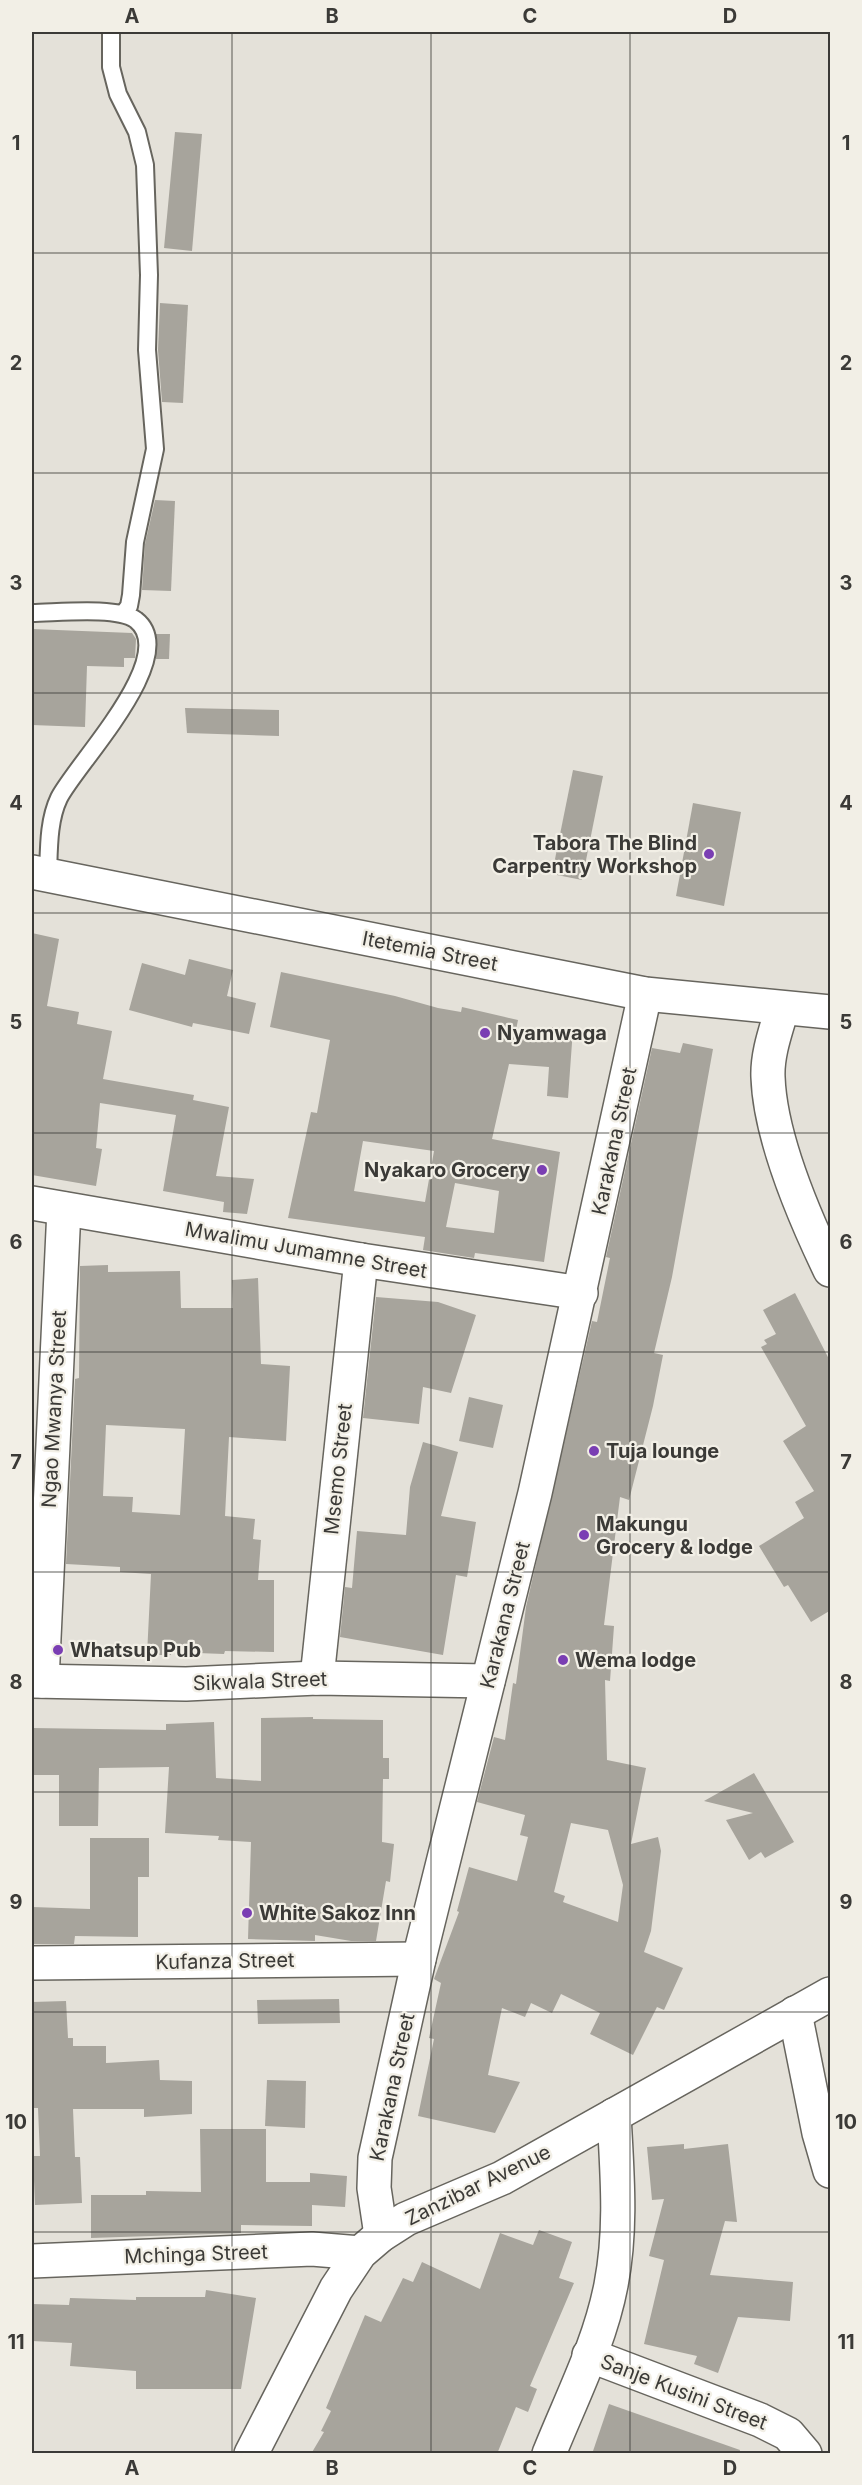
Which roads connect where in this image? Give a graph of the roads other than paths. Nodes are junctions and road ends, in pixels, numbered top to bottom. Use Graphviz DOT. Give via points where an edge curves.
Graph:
graph roads {
  1 [pos="111,32"];
  2 [pos="32,613"];
  3 [pos="123,614"];
  4 [pos="40,873"];
  5 [pos="645,994"];
  6 [pos="783,1009"];
  7 [pos="831,1012"];
  8 [pos="32,1203"];
  9 [pos="64,1209"];
  10 [pos="361,1260"];
  11 [pos="831,1270"];
  12 [pos="581,1293"];
  13 [pos="317,1678"];
  14 [pos="37,1681"];
  15 [pos="488,1681"];
  16 [pos="419,1959"];
  17 [pos="32,1963"];
  18 [pos="831,1994"];
  19 [pos="795,2013"];
  20 [pos="614,2115"];
  21 [pos="831,2171"];
  22 [pos="370,2244"];
  23 [pos="32,2261"];
  24 [pos="589,2355"];
  25 [pos="251,2454"];
  26 [pos="549,2454"];
  27 [pos="805,2454"];
  1 -- 3 [label="lane" via="111,67 118,94 137,132 146,165 147,350 155,449 135,542 129,606"];
  2 -- 3 [label="lane"];
  3 -- 4 [label="lane" via="144,630 148,653 129,697 58,801"];
  4 -- 5 [label="street, Itetemia Street"];
  5 -- 6 [label="street, Itetemia Street"];
  5 -- 12 [label="street, Karakana Street"];
  6 -- 7 [label="street, Itetemia Street"];
  6 -- 11 [label="street" via="767,1074 770,1101 793,1184"];
  8 -- 9 [label="street, Mwalimu Jumamne Street"];
  9 -- 10 [label="street, Mwalimu Jumamne Street"];
  9 -- 14 [label="street, Ngao Mwanya Street"];
  10 -- 12 [label="street, Mwalimu Jumamne Street"];
  10 -- 13 [label="street, Msemo Street"];
  12 -- 15 [label="street, Karakana Street"];
  13 -- 14 [label="street, Sikwala Street" via="186,1684"];
  13 -- 15 [label="street, Sikwala Street"];
  15 -- 16 [label="street, Karakana Street"];
  16 -- 17 [label="street, Kufanza Street"];
  16 -- 22 [label="street, Karakana Street" via="375,2158"];
  18 -- 19 [label="street, Zanzibar Avenue"];
  19 -- 20 [label="street, Zanzibar Avenue"];
  19 -- 21 [label="street" via="819,2133"];
  20 -- 22 [label="street, Zanzibar Avenue" via="502,2178 406,2219"];
  20 -- 24 [label="street" via="620,2202 617,2245 610,2287"];
  22 -- 23 [label="street, Mchinga Street"];
  22 -- 25 [label="street, Zanzibar Avenue" via="336,2289"];
  24 -- 26 [label="street"];
  24 -- 27 [label="street, Sanje Kusini Street" via="760,2420 788,2434"];
}
